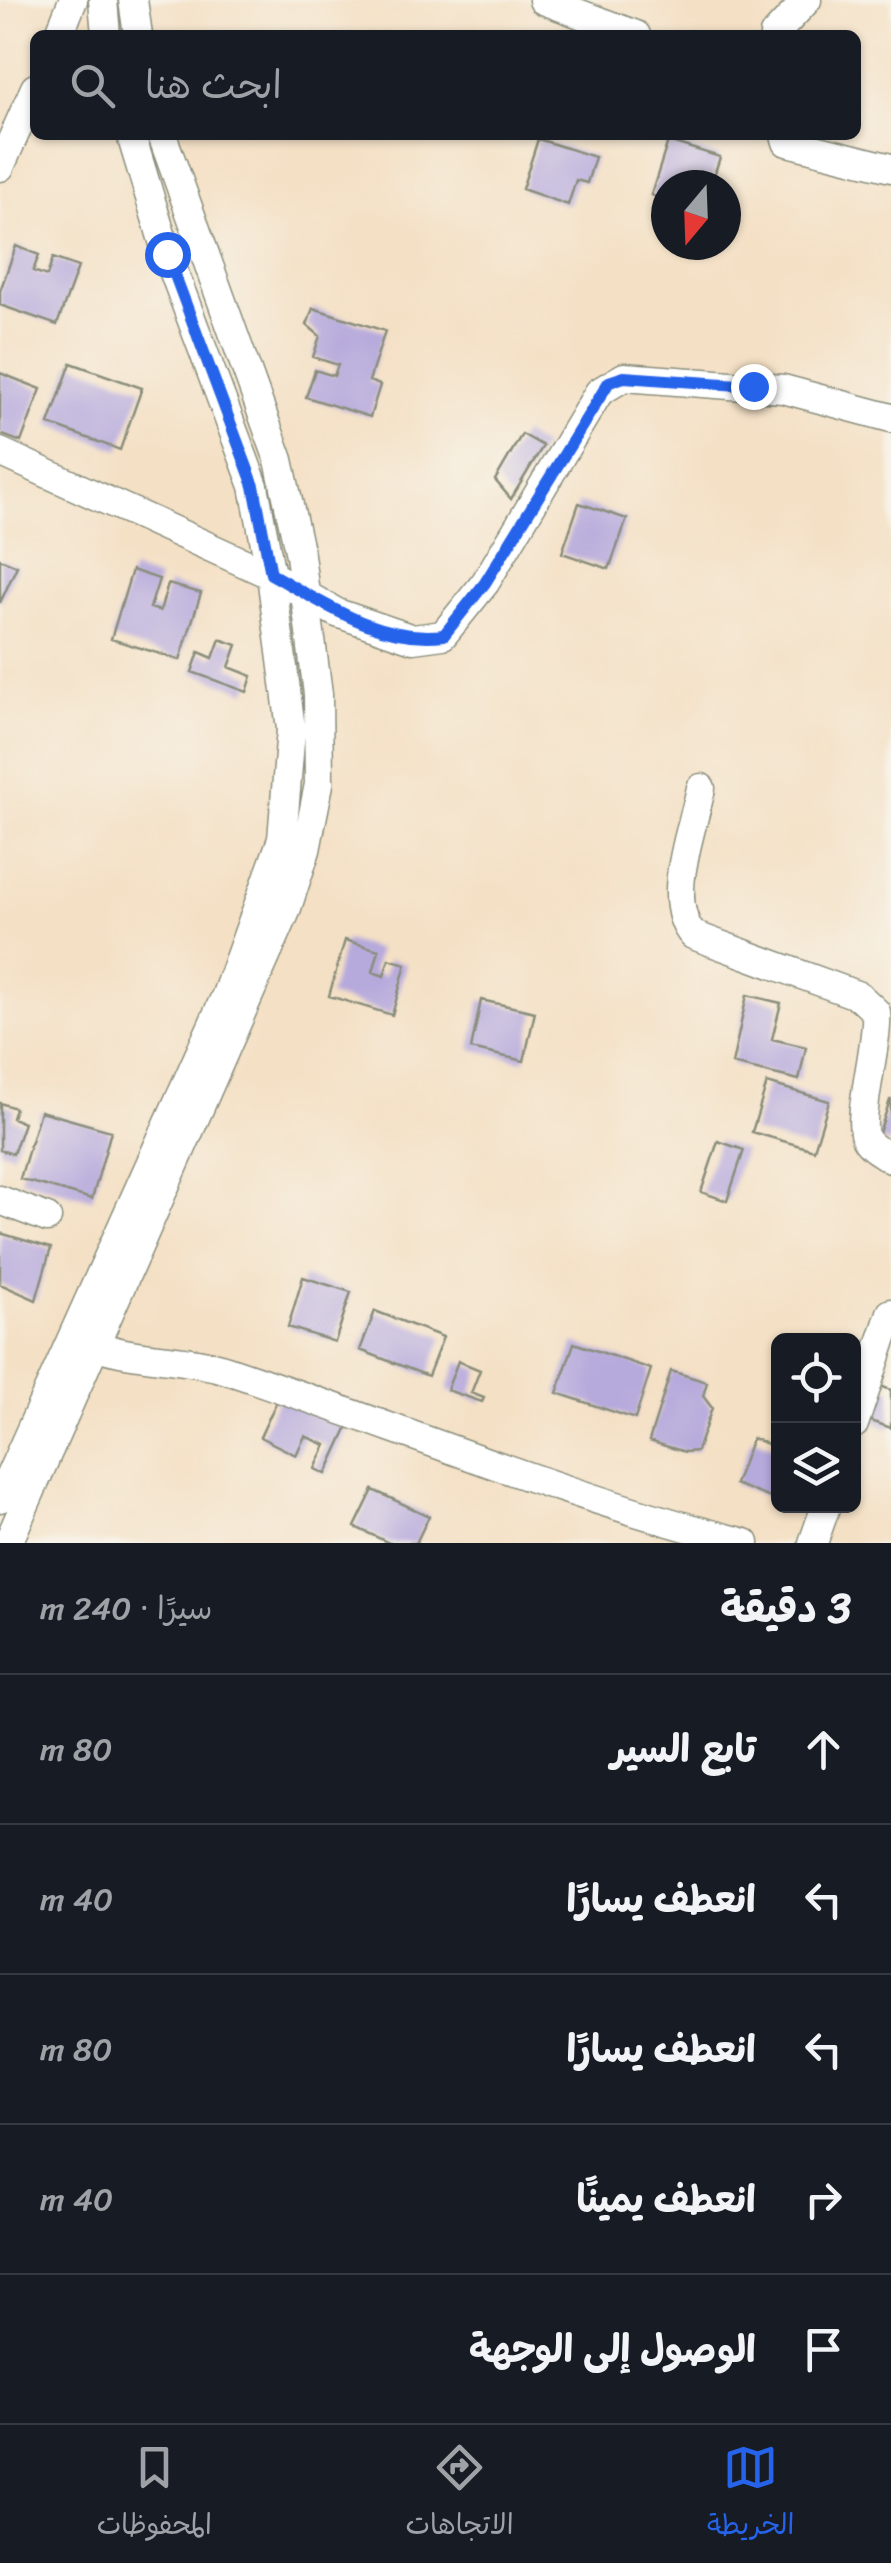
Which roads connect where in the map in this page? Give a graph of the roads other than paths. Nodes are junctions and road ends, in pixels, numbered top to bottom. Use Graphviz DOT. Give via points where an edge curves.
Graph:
graph roads {
  1 [pos="73,0"];
  2 [pos="103,0"];
  3 [pos="133,0"];
  4 [pos="542,0"];
  5 [pos="807,0"];
  6 [pos="61,30"];
  7 [pos="106,30"];
  8 [pos="137,30"];
  9 [pos="623,30"];
  10 [pos="779,30"];
  11 [pos="30,99"];
  12 [pos="133,140"];
  13 [pos="164,140"];
  14 [pos="786,140"];
  15 [pos="0,167"];
  16 [pos="891,168"];
  17 [pos="891,418"];
  18 [pos="0,452"];
  19 [pos="271,574"];
  20 [pos="306,594"];
  21 [pos="701,788"];
  22 [pos="891,1159"];
  23 [pos="0,1200"];
  24 [pos="47,1218"];
  25 [pos="891,1314"];
  26 [pos="84,1341"];
  27 [pos="854,1423"];
  28 [pos="0,1498"];
  29 [pos="824,1513"];
  30 [pos="8,1543"];
  31 [pos="746,1543"];
  32 [pos="814,1543"];
  1 -- 6 [label="street"];
  2 -- 7 [label="street"];
  3 -- 8 [label="street"];
  4 -- 9 [label="street"];
  5 -- 10 [label="street"];
  11 -- 15 [label="street"];
  12 -- 19 [label="street" via="167,254 254,486"];
  13 -- 20 [label="street" via="279,460"];
  14 -- 16 [label="street"];
  17 -- 20 [label="street" via="783,389 624,377 599,392 485,583 444,635 396,634"];
  18 -- 19 [label="street"];
  19 -- 20 [label="street"];
  19 -- 26 [label="street" via="291,729 282,839 226,995"];
  20 -- 26 [label="street" via="320,745 306,850 230,1043"];
  21 -- 22 [label="street" via="681,921 693,935 859,996 876,1012 863,1132"];
  23 -- 24 [label="street"];
  25 -- 27 [label="street"];
  26 -- 28 [label="street"];
  26 -- 30 [label="street"];
  26 -- 31 [label="street" via="205,1363 590,1498"];
  29 -- 32 [label="street"];
}
